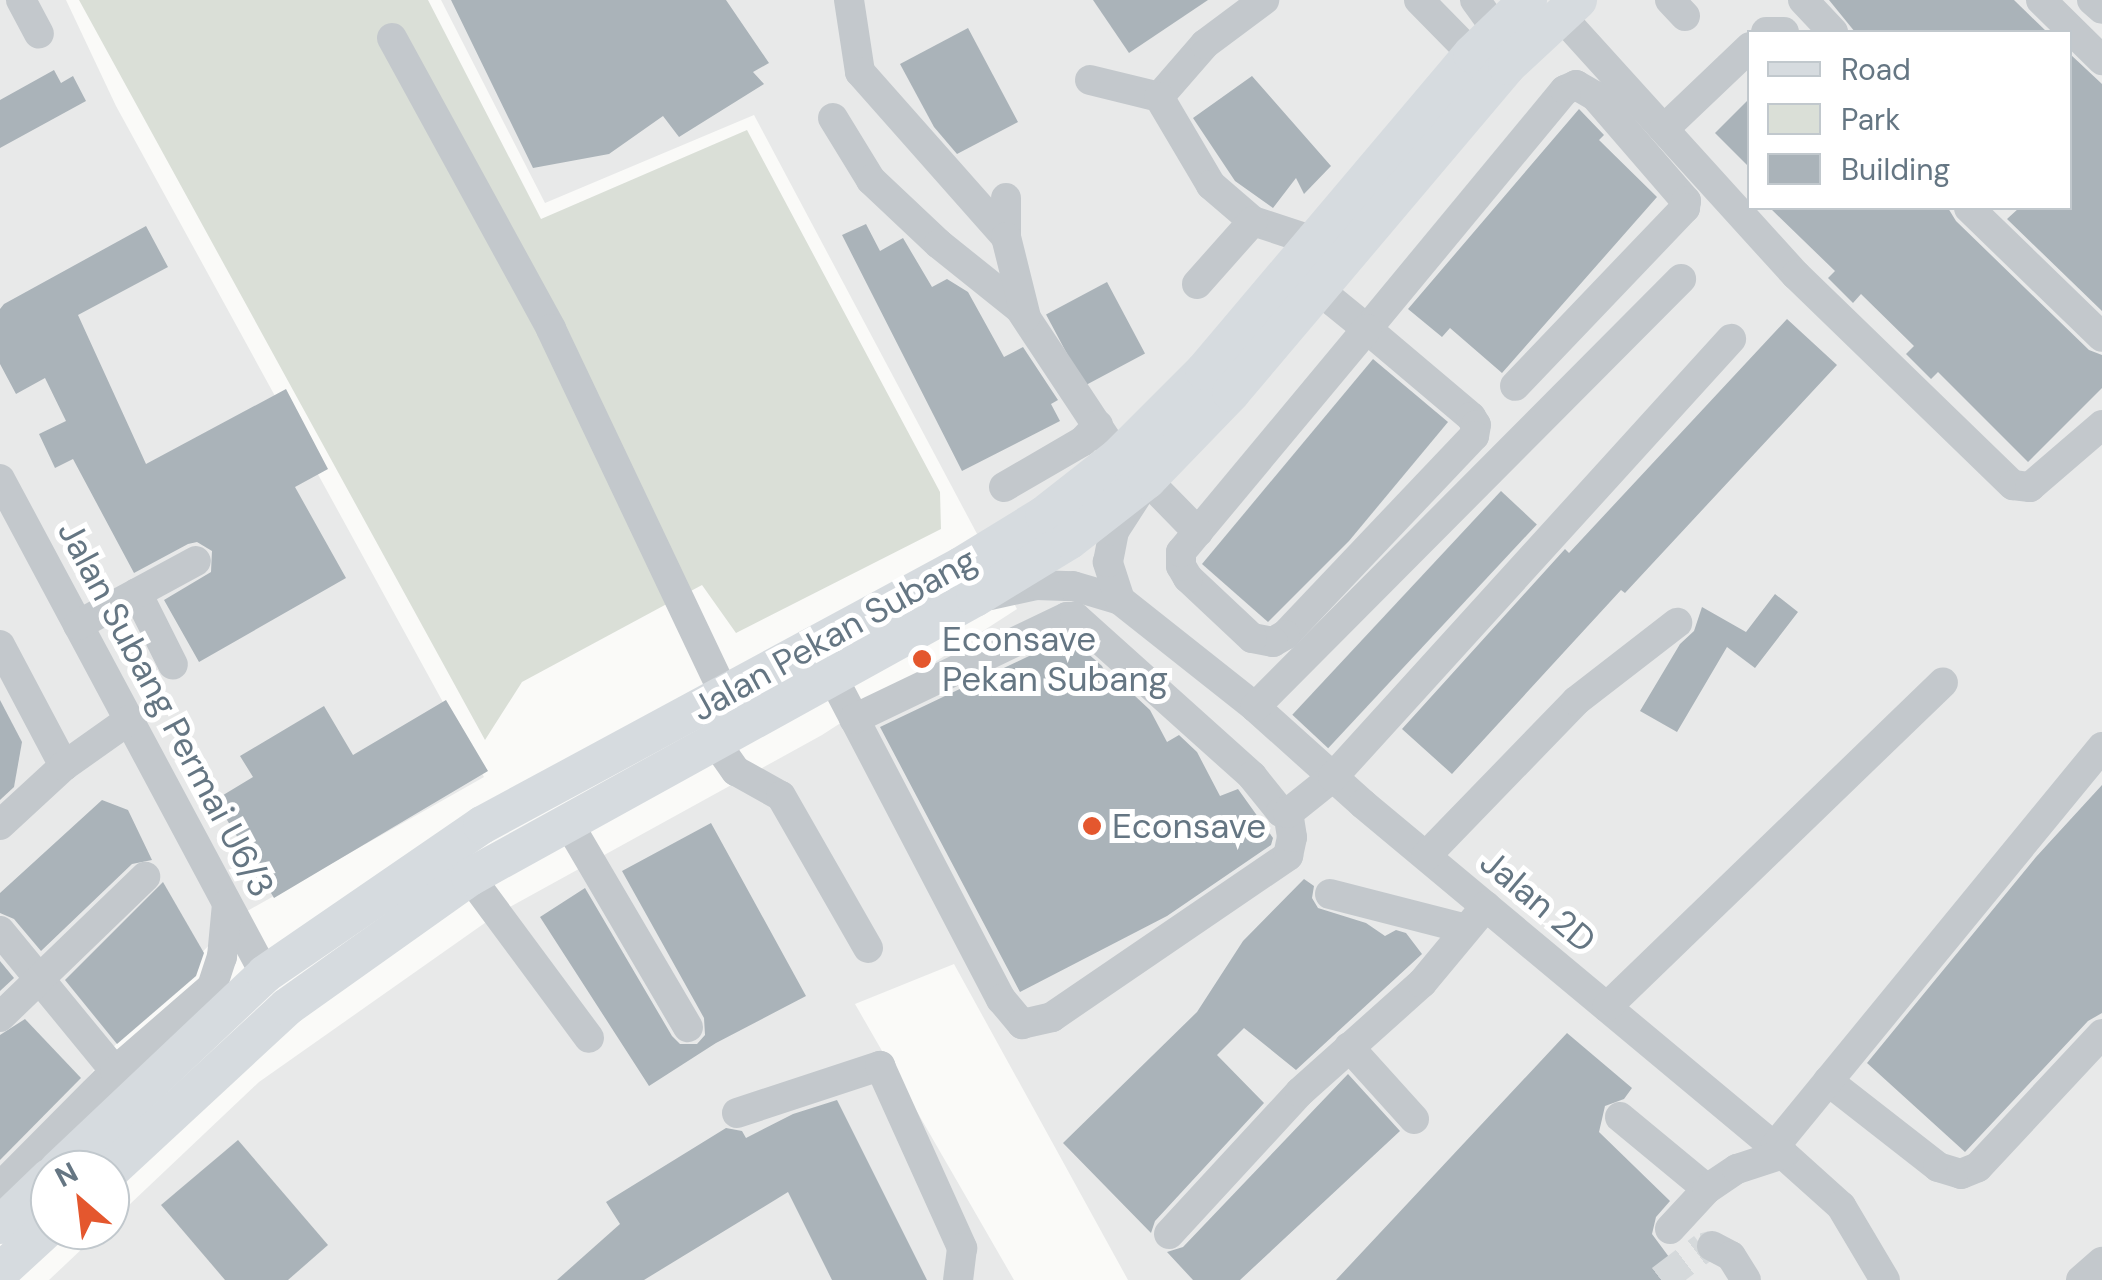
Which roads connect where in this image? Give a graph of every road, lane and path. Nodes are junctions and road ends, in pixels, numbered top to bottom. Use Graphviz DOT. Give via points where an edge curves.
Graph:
graph roads {
  1 [pos="22,0"];
  2 [pos="849,0"];
  3 [pos="1264,0"];
  4 [pos="1419,0"];
  5 [pos="1803,0"];
  6 [pos="2041,0"];
  7 [pos="2092,0"];
  8 [pos="1556,5"];
  9 [pos="2102,9"];
  10 [pos="1481,28"];
  11 [pos="1831,30"];
  12 [pos="2072,30"];
  13 [pos="2072,30"];
  14 [pos="39,34"];
  15 [pos="392,38"];
  16 [pos="1747,50"];
  17 [pos="2102,60"];
  18 [pos="1090,80"];
  19 [pos="1158,96"];
  20 [pos="833,118"];
  21 [pos="1664,129"];
  22 [pos="1006,198"];
  23 [pos="1971,210"];
  24 [pos="1252,221"];
  25 [pos="1006,238"];
  26 [pos="1314,241"];
  27 [pos="1681,280"];
  28 [pos="1197,284"];
  29 [pos="1319,290"];
  30 [pos="1027,320"];
  31 [pos="1367,329"];
  32 [pos="2102,337"];
  33 [pos="1731,339"];
  34 [pos="1514,386"];
  35 [pos="1098,425"];
  36 [pos="2102,425"];
  37 [pos="1133,468"];
  38 [pos="0,480"];
  39 [pos="1004,486"];
  40 [pos="1198,532"];
  41 [pos="196,561"];
  42 [pos="137,593"];
  43 [pos="975,598"];
  44 [pos="1120,600"];
  45 [pos="1677,622"];
  46 [pos="78,625"];
  47 [pos="0,645"];
  48 [pos="173,665"];
  49 [pos="832,676"];
  50 [pos="1943,682"];
  51 [pos="725,695"];
  52 [pos="1255,707"];
  53 [pos="854,719"];
  54 [pos="128,720"];
  55 [pos="714,740"];
  56 [pos="2102,747"];
  57 [pos="64,766"];
  58 [pos="1333,777"];
  59 [pos="1288,813"];
  60 [pos="567,821"];
  61 [pos="0,824"];
  62 [pos="1426,856"];
  63 [pos="145,877"];
  64 [pos="470,878"];
  65 [pos="1330,894"];
  66 [pos="227,902"];
  67 [pos="1476,918"];
  68 [pos="0,931"];
  69 [pos="868,948"];
  70 [pos="265,974"];
  71 [pos="42,980"];
  72 [pos="1608,1007"];
  73 [pos="0,1017"];
  74 [pos="688,1027"];
  75 [pos="2102,1034"];
  76 [pos="589,1038"];
  77 [pos="1349,1048"];
  78 [pos="115,1071"];
  79 [pos="1828,1081"];
  80 [pos="737,1114"];
  81 [pos="1620,1117"];
  82 [pos="1414,1119"];
  83 [pos="79,1150"];
  84 [pos="1779,1150"];
  85 [pos="130,1153"];
  86 [pos="0,1187"];
  87 [pos="1707,1189"];
  88 [pos="30,1196"];
  89 [pos="0,1224"];
  90 [pos="1670,1229"];
  91 [pos="1168,1234"];
  92 [pos="30,1244"];
  93 [pos="1712,1246"];
  94 [pos="2102,1262"];
  95 [pos="0,1272"];
  96 [pos="958,1280"];
  97 [pos="1746,1280"];
  98 [pos="1886,1280"];
  99 [pos="2081,1280"];
  1 -- 14 [label="street"];
  2 -- 25 [label="street" via="860,72"];
  3 -- 19 [label="street" via="1205,44"];
  4 -- 10 [label="street"];
  5 -- 11 [label="street"];
  6 -- 12 [label="street"];
  7 -- 9 [label="street"];
  8 -- 10 [label="main road, Jalan Pekan Subang"];
  8 -- 21 [label="street"];
  8 -- 29 [label="main road, Jalan Pekan Subang"];
  10 -- 26 [label="main road, Jalan Pekan Subang"];
  13 -- 17 [label="street"];
  15 -- 51 [label="street" via="551,329"];
  16 -- 21 [label="street"];
  18 -- 19 [label="street"];
  19 -- 24 [label="street" via="1210,185"];
  20 -- 30 [label="street" via="872,180"];
  21 -- 36 [label="street" via="1796,275 2013,485 2030,488"];
  22 -- 25 [label="street"];
  23 -- 32 [label="street"];
  24 -- 26 [label="street"];
  24 -- 28 [label="street"];
  25 -- 30 [label="street"];
  26 -- 37 [label="main road, Jalan Pekan Subang"];
  27 -- 52 [label="street"];
  29 -- 31 [label="street"];
  29 -- 37 [label="main road, Jalan Pekan Subang" via="1231,393"];
  30 -- 35 [label="street"];
  31 -- 34 [label="street" via="1565,90 1576,86 1594,96 1686,201 1685,208"];
  31 -- 40 [label="street"];
  31 -- 40 [label="street" via="1471,417 1474,436 1273,642 1252,638 1188,578 1181,552"];
  33 -- 58 [label="street"];
  35 -- 37 [label="street"];
  35 -- 39 [label="street"];
  37 -- 40 [label="street"];
  37 -- 43 [label="main road, Jalan Pekan Subang" via="1070,540"];
  37 -- 44 [label="street" via="1108,562"];
  37 -- 51 [label="main road, Jalan Pekan Subang"];
  38 -- 46 [label="street, Jalan Subang Permai U6/3"];
  41 -- 42 [label="street"];
  42 -- 46 [label="street"];
  42 -- 48 [label="street"];
  43 -- 44 [label="street, Jalan 2D" via="1073,586"];
  43 -- 49 [label="main road, Jalan Pekan Subang"];
  44 -- 52 [label="street, Jalan 2D"];
  45 -- 62 [label="street" via="1576,701"];
  46 -- 54 [label="street, Jalan Subang Permai U6/3"];
  47 -- 57 [label="street"];
  49 -- 53 [label="street"];
  49 -- 55 [label="main road, Jalan Pekan Subang"];
  50 -- 72 [label="street"];
  51 -- 70 [label="main road, Jalan Pekan Subang" via="482,826"];
  52 -- 58 [label="street, Jalan 2D"];
  53 -- 59 [label="street" via="1076,617"];
  53 -- 59 [label="street" via="1002,1000 1022,1024 1052,1017 1288,856"];
  54 -- 57 [label="street"];
  54 -- 66 [label="street, Jalan Subang Permai U6/3"];
  55 -- 60 [label="main road, Jalan Pekan Subang"];
  55 -- 69 [label="street" via="736,771 780,796"];
  56 -- 79 [label="street"];
  57 -- 61 [label="street"];
  58 -- 59 [label="street"];
  58 -- 62 [label="street, Jalan 2D"];
  60 -- 64 [label="main road, Jalan Pekan Subang"];
  60 -- 74 [label="street"];
  62 -- 67 [label="street, Jalan 2D"];
  63 -- 71 [label="street"];
  64 -- 76 [label="street"];
  64 -- 85 [label="main road, Jalan Pekan Subang" via="287,1008"];
  65 -- 67 [label="street"];
  66 -- 70 [label="street, Jalan Subang Permai U6/3"];
  66 -- 78 [label="street" via="212,988"];
  67 -- 72 [label="street, Jalan 2D"];
  67 -- 77 [label="street" via="1422,982"];
  68 -- 71 [label="street"];
  70 -- 83 [label="main road, Jalan Pekan Subang"];
  71 -- 73 [label="street"];
  71 -- 78 [label="street"];
  72 -- 84 [label="street, Jalan 2D"];
  75 -- 79 [label="street" via="1978,1167 1961,1174 1938,1167"];
  77 -- 82 [label="street"];
  77 -- 91 [label="street"];
  78 -- 86 [label="street"];
  79 -- 84 [label="street"];
  80 -- 96 [label="street" via="880,1066 962,1248"];
  81 -- 87 [label="street"];
  84 -- 87 [label="street"];
  84 -- 98 [label="street, Jalan 2D" via="1841,1206"];
  87 -- 90 [label="street"];
  88 -- 89 [label="main road"];
  92 -- 95 [label="main road"];
  93 -- 97 [label="street" via="1731,1256"];
  94 -- 99 [label="street"];
}
